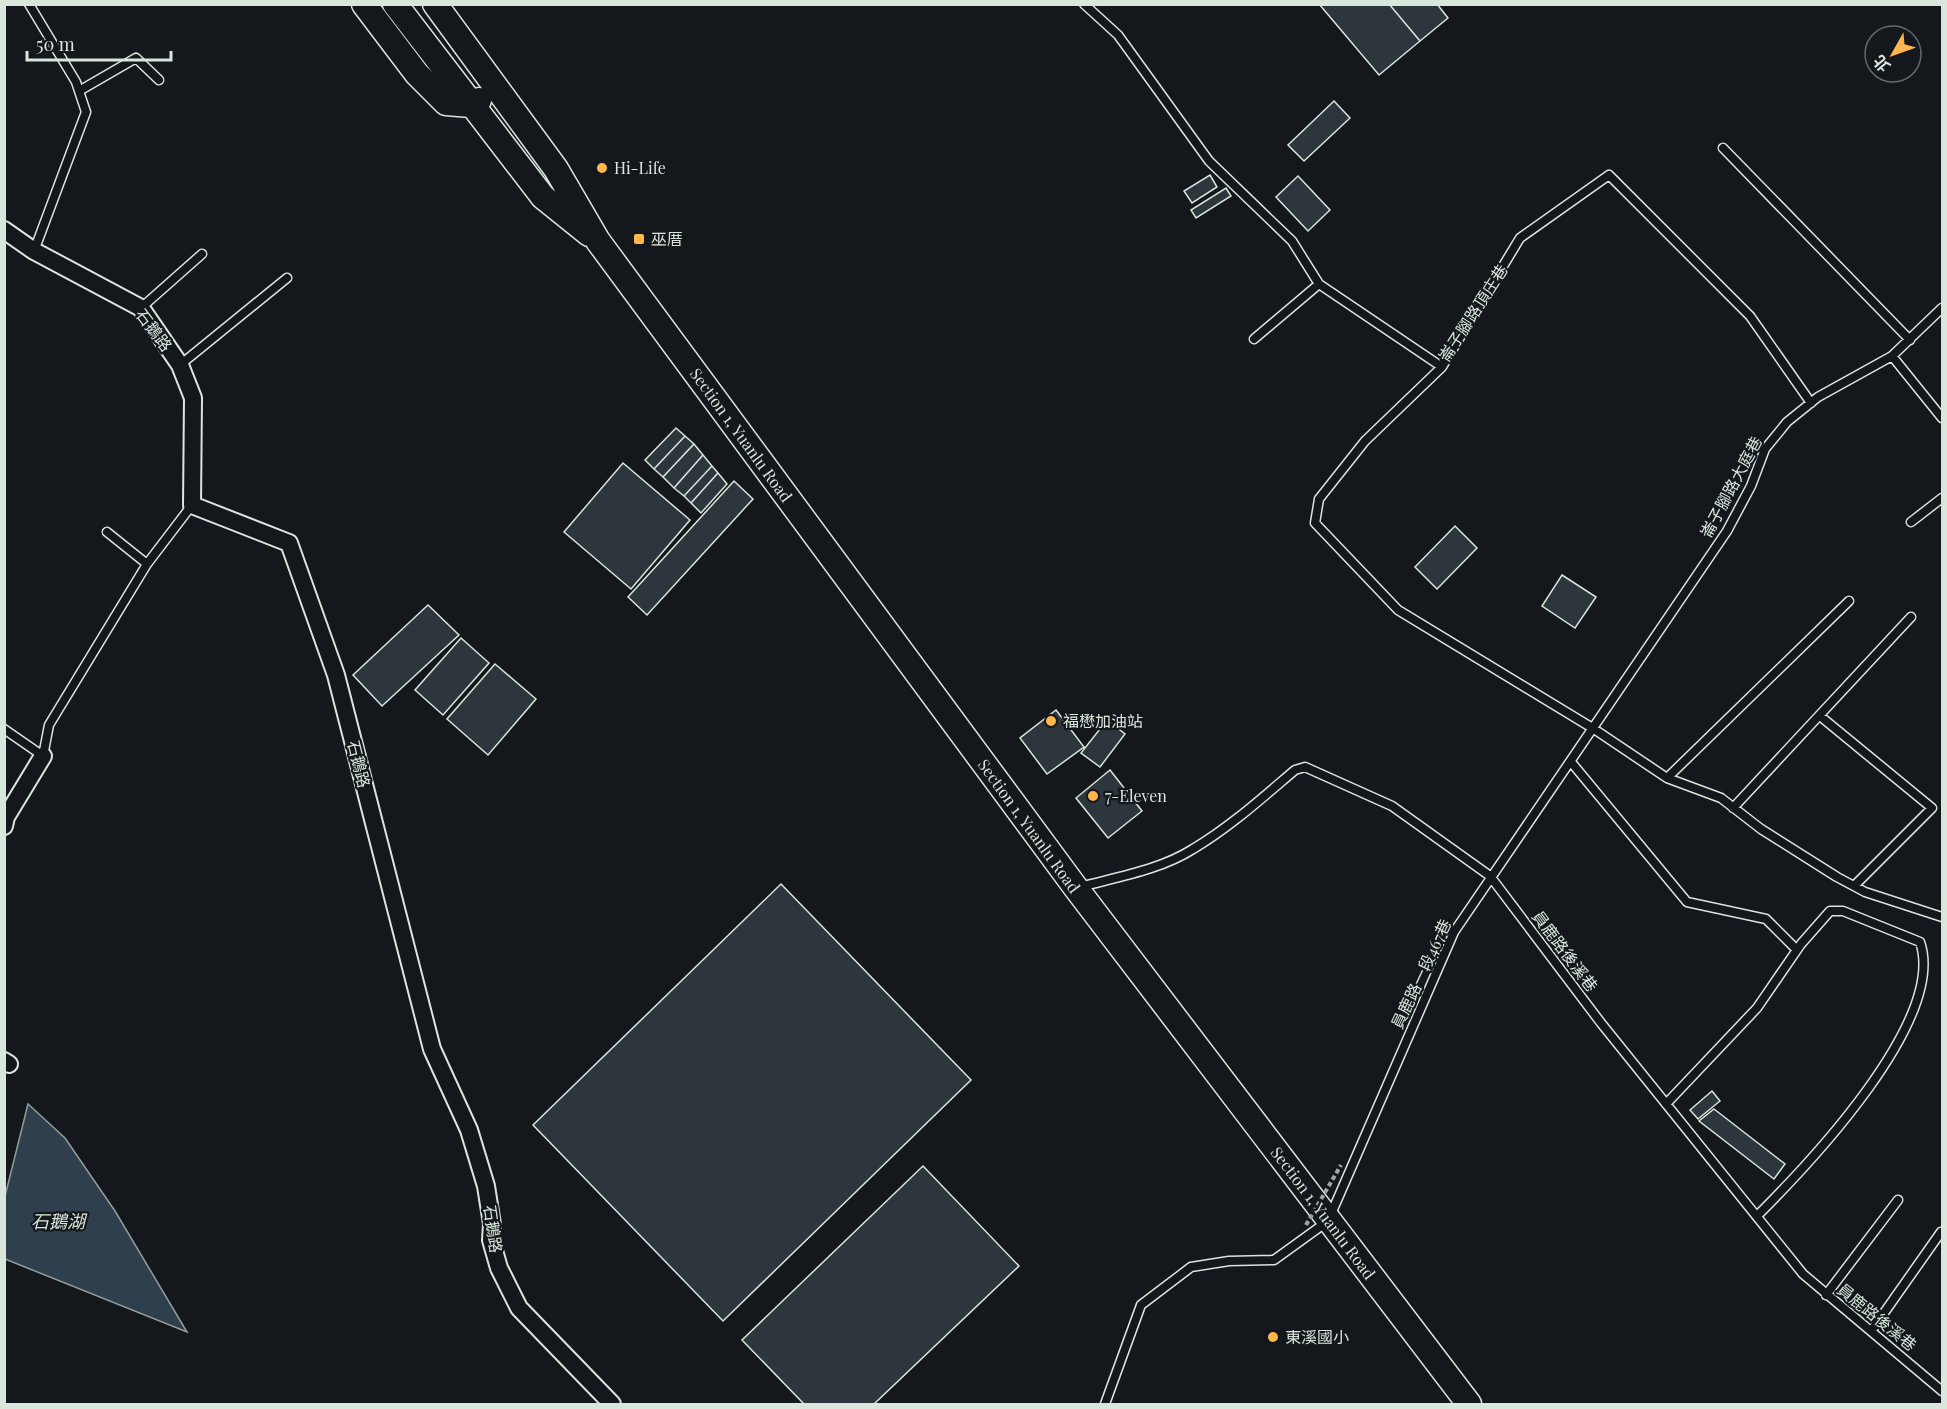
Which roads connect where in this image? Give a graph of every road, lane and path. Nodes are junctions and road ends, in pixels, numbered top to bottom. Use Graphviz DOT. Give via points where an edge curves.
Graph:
graph roads {
  1 [pos="29,4"];
  2 [pos="364,4"];
  3 [pos="395,4"];
  4 [pos="435,4"];
  5 [pos="455,4"];
  6 [pos="1084,4"];
  7 [pos="159,80"];
  8 [pos="498,89"];
  9 [pos="80,91"];
  10 [pos="471,105"];
  11 [pos="1723,148"];
  12 [pos="4,230"];
  13 [pos="598,241"];
  14 [pos="34,251"];
  15 [pos="202,254"];
  16 [pos="287,278"];
  17 [pos="1318,284"];
  18 [pos="141,308"];
  19 [pos="1942,308"];
  20 [pos="1254,339"];
  21 [pos="1910,340"];
  22 [pos="1892,356"];
  23 [pos="180,365"];
  24 [pos="1442,367"];
  25 [pos="1811,402"];
  26 [pos="1942,418"];
  27 [pos="1942,498"];
  28 [pos="192,505"];
  29 [pos="1911,522"];
  30 [pos="107,532"];
  31 [pos="147,564"];
  32 [pos="1849,601"];
  33 [pos="1911,617"];
  34 [pos="1820,716"];
  35 [pos="4,729"];
  36 [pos="1594,729"];
  37 [pos="43,756"];
  38 [pos="1571,762"];
  39 [pos="1668,778"];
  40 [pos="1733,808"];
  41 [pos="4,826"];
  42 [pos="1490,876"];
  43 [pos="1854,886"];
  44 [pos="1076,888"];
  45 [pos="1942,917"];
  46 [pos="1797,950"];
  47 [pos="1666,1104"];
  48 [pos="1341,1165"];
  49 [pos="1898,1200"];
  50 [pos="1757,1216"];
  51 [pos="1317,1223"];
  52 [pos="1941,1232"];
  53 [pos="1826,1295"];
  54 [pos="1872,1330"];
  55 [pos="1942,1391"];
  56 [pos="612,1404"];
  57 [pos="1105,1404"];
  58 [pos="1469,1404"];
  1 -- 9 [label="lane"];
  2 -- 10 [label="main road" via="417,74 446,103"];
  3 -- 10 [label="main road, Section 1, Yuanlu Road"];
  4 -- 8 [label="main road, Section 1, Yuanlu Road"];
  5 -- 8 [label="main road" via="478,39"];
  6 -- 17 [label="lane, 崙子腳路頂庄巷" via="1118,35 1209,161 1292,241"];
  7 -- 9 [label="lane" via="136,58"];
  8 -- 10 [label="main road"];
  8 -- 13 [label="main road, Section 1, Yuanlu Road" via="556,170"];
  9 -- 14 [label="lane" via="86,112"];
  10 -- 13 [label="main road, Section 1, Yuanlu Road" via="543,197"];
  11 -- 21 [label="lane"];
  12 -- 14 [label="street, 石鵝路"];
  13 -- 44 [label="main road, Section 1, Yuanlu Road"];
  14 -- 18 [label="street, 石鵝路"];
  15 -- 18 [label="lane"];
  16 -- 23 [label="lane"];
  17 -- 20 [label="lane"];
  17 -- 24 [label="lane, 崙子腳路頂庄巷"];
  18 -- 23 [label="street, 石鵝路"];
  19 -- 21 [label="lane, 崙子腳路大庭巷"];
  21 -- 22 [label="lane, 崙子腳路大庭巷"];
  22 -- 25 [label="lane, 崙子腳路大庭巷"];
  22 -- 26 [label="lane"];
  23 -- 28 [label="street, 石鵝路" via="193,398"];
  24 -- 25 [label="lane, 崙子腳路頂庄巷" via="1520,238 1609,174 1750,316"];
  24 -- 36 [label="lane" via="1365,441 1319,499 1316,523 1398,610"];
  25 -- 36 [label="lane, 崙子腳路大庭巷" via="1787,422 1765,449 1727,531"];
  27 -- 29 [label="lane"];
  28 -- 31 [label="lane"];
  28 -- 56 [label="street, 石鵝路" via="289,543 336,675 432,1049 469,1130 486,1186 491,1240 500,1268 519,1308"];
  30 -- 31 [label="lane"];
  31 -- 37 [label="lane" via="49,725"];
  32 -- 39 [label="lane"];
  33 -- 34 [label="lane"];
  34 -- 40 [label="lane"];
  34 -- 43 [label="lane" via="1932,808"];
  35 -- 37 [label="lane"];
  36 -- 38 [label="lane, 員鹿路一段467巷"];
  36 -- 39 [label="lane"];
  37 -- 41 [label="street"];
  38 -- 42 [label="lane, 員鹿路一段467巷"];
  38 -- 46 [label="lane" via="1687,903 1766,919"];
  39 -- 40 [label="lane" via="1721,798"];
  40 -- 43 [label="lane"];
  42 -- 44 [label="lane, 員鹿路後溪巷" via="1392,806 1305,767 1295,770 1192,850 1149,868"];
  42 -- 47 [label="lane, 員鹿路後溪巷"];
  42 -- 51 [label="lane, 員鹿路一段467巷" via="1454,932"];
  43 -- 45 [label="lane"];
  44 -- 51 [label="main road, Section 1, Yuanlu Road"];
  46 -- 47 [label="lane" via="1757,1008"];
  46 -- 50 [label="lane" via="1830,911 1843,911 1920,942 1928,956 1928,981 1908,1037 1876,1087"];
  47 -- 50 [label="lane, 員鹿路後溪巷"];
  48 -- 51 [label="path, bridge"];
  49 -- 53 [label="lane"];
  50 -- 53 [label="lane, 員鹿路後溪巷" via="1803,1274"];
  51 -- 57 [label="lane" via="1274,1260 1229,1261 1191,1268 1141,1305"];
  51 -- 58 [label="main road, Section 1, Yuanlu Road"];
  52 -- 54 [label="lane"];
  53 -- 54 [label="lane, 員鹿路後溪巷"];
  54 -- 55 [label="lane, 員鹿路後溪巷"];
}
